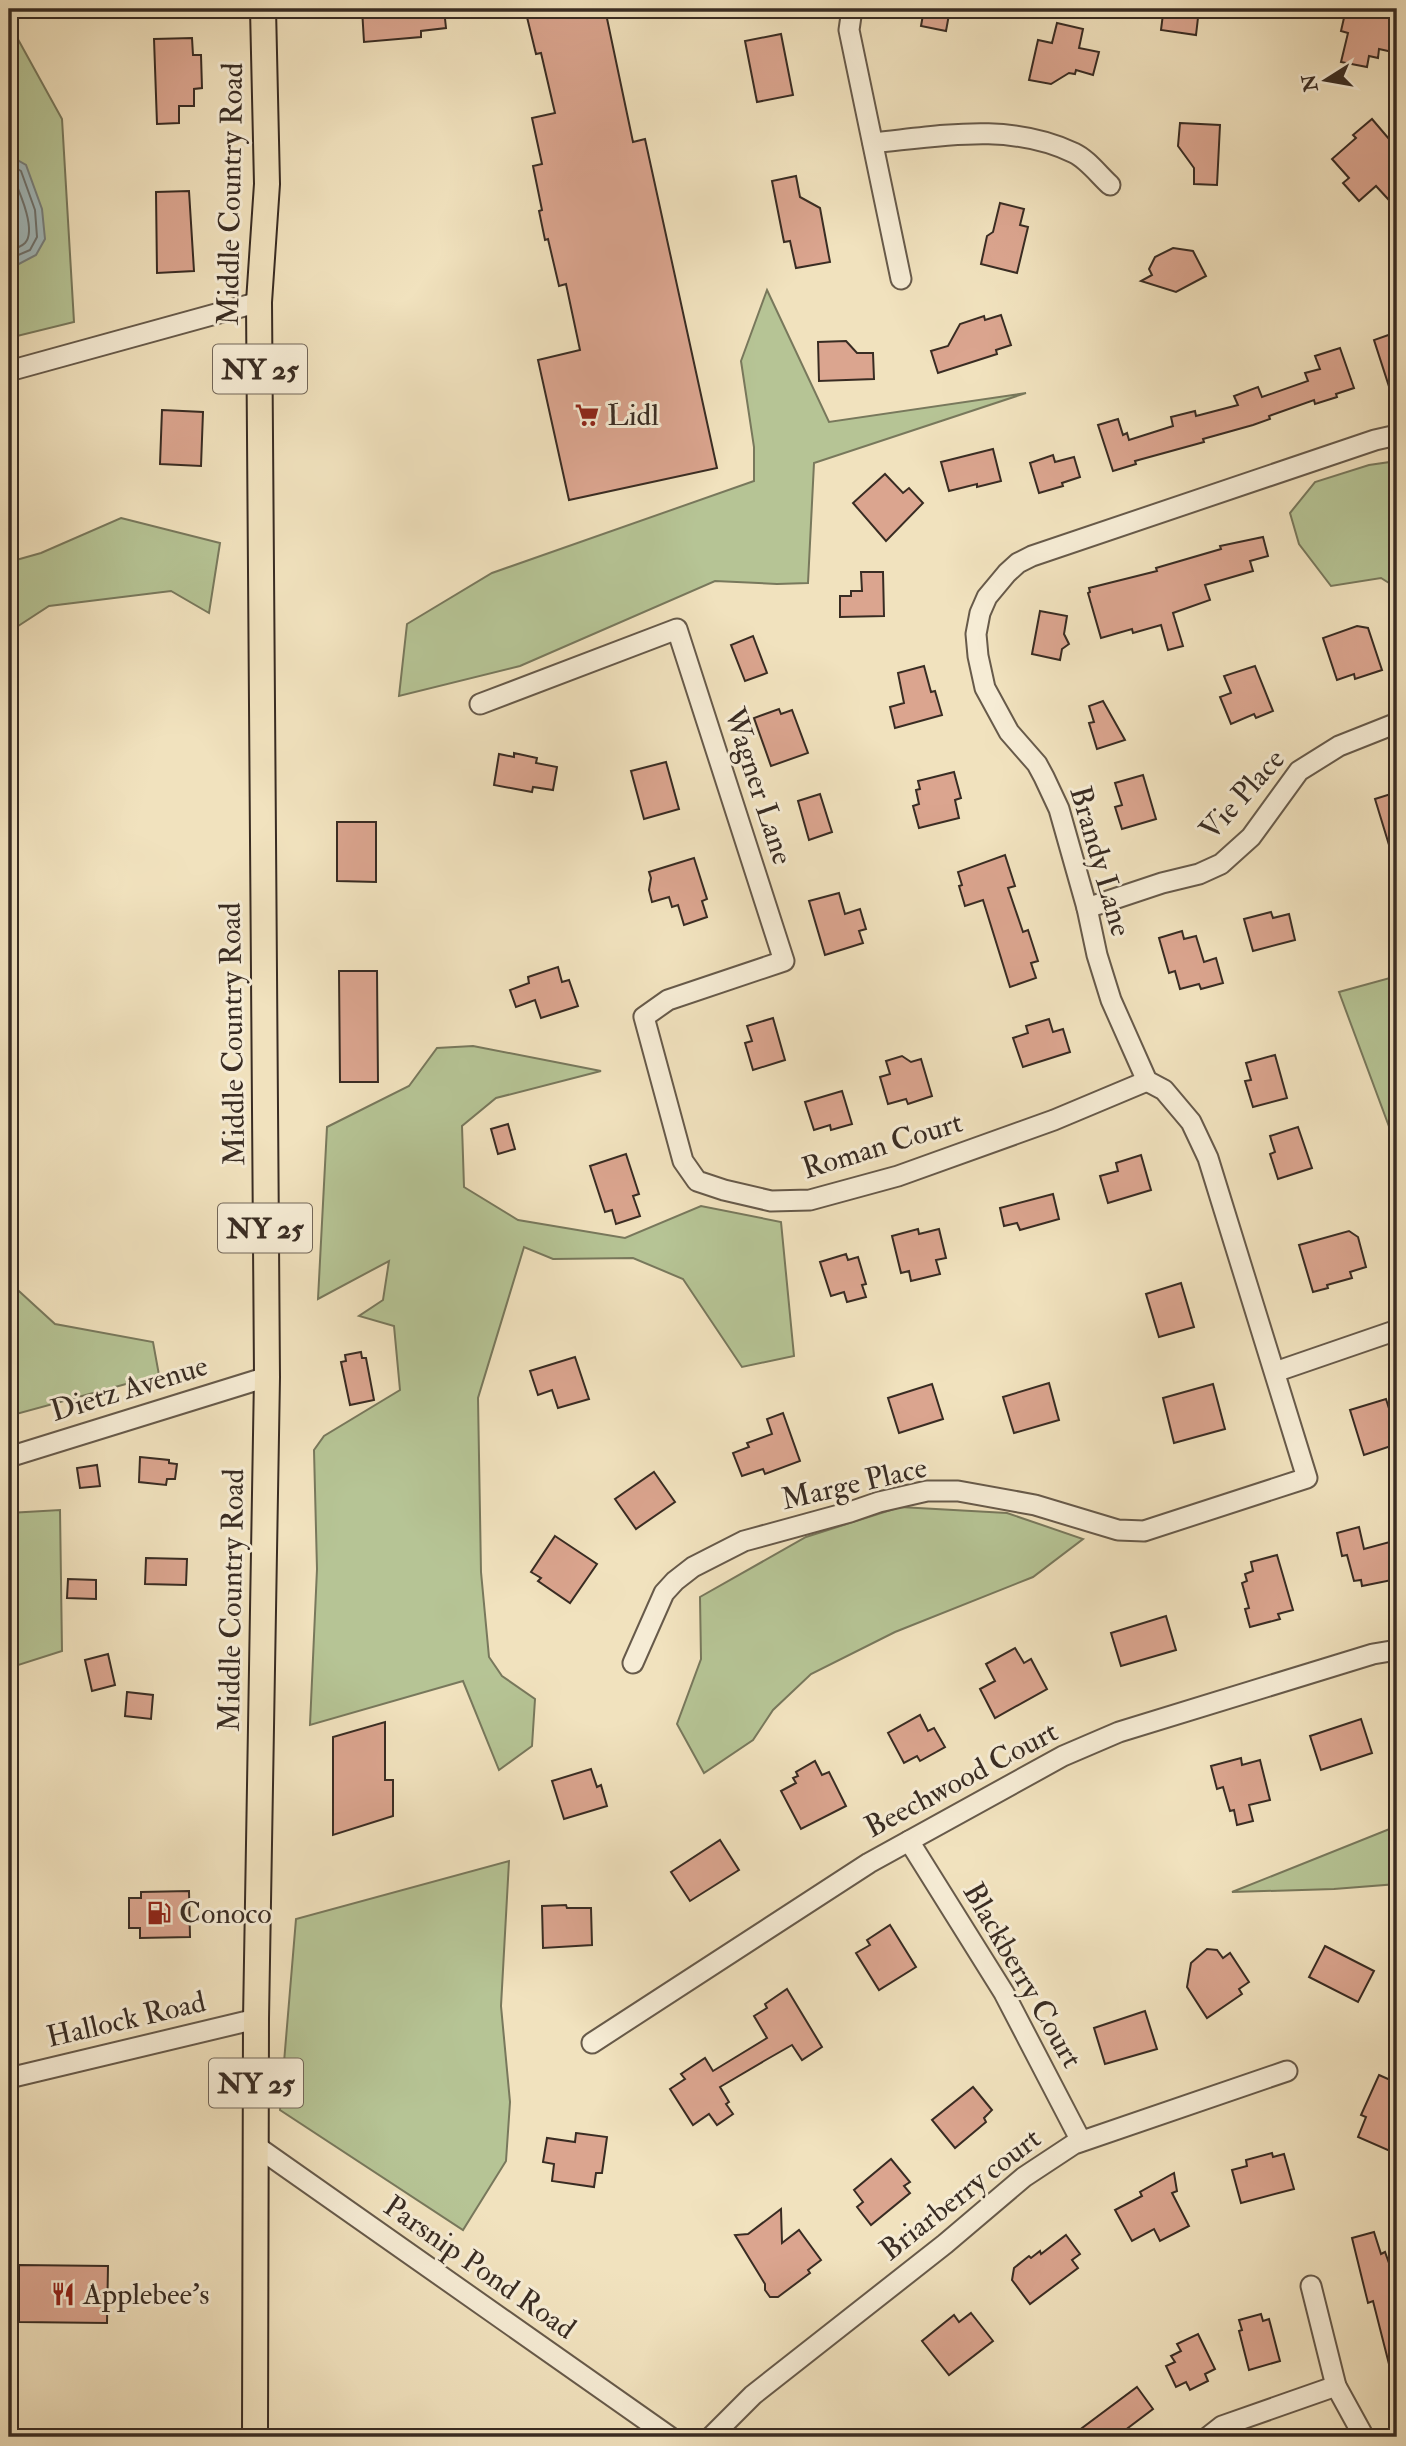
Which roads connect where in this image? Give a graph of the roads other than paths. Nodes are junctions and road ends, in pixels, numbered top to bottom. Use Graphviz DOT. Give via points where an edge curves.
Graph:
graph roads {
  1 [pos="263,9"];
  2 [pos="852,9"];
  3 [pos="873,143"];
  4 [pos="1110,185"];
  5 [pos="901,279"];
  6 [pos="259,302"];
  7 [pos="9,371"];
  8 [pos="1397,435"];
  9 [pos="480,704"];
  10 [pos="1397,723"];
  11 [pos="1087,908"];
  12 [pos="784,961"];
  13 [pos="1147,1081"];
  14 [pos="1397,1329"];
  15 [pos="1275,1372"];
  16 [pos="267,1377"];
  17 [pos="9,1457"];
  18 [pos="1307,1478"];
  19 [pos="1397,1650"];
  20 [pos="634,1663"];
  21 [pos="909,1841"];
  22 [pos="257,2019"];
  23 [pos="592,2043"];
  24 [pos="1287,2071"];
  25 [pos="9,2078"];
  26 [pos="1081,2141"];
  27 [pos="256,2146"];
  28 [pos="1311,2286"];
  29 [pos="1336,2386"];
  30 [pos="255,2437"];
  31 [pos="670,2437"];
  32 [pos="711,2437"];
  33 [pos="1208,2437"];
  34 [pos="1364,2437"];
  1 -- 6 [label="main road, Middle Country Road / NY 25" via="267,184"];
  2 -- 3 [label="street" via="849,30"];
  3 -- 4 [label="street" via="974,132 1020,135 1076,153"];
  3 -- 5 [label="street"];
  6 -- 7 [label="street"];
  6 -- 16 [label="main road, Middle Country Road / NY 25"];
  8 -- 11 [label="street, Brandy Lane" via="1032,556 1007,573 987,597 976,634 985,688 1009,732 1037,764 1059,809"];
  9 -- 12 [label="street, Wagner Lane" via="677,629"];
  10 -- 11 [label="street, Vie Place" via="1339,746 1299,771 1251,837 1221,864"];
  11 -- 13 [label="street, Brandy Lane" via="1111,1000"];
  12 -- 13 [label="street, Roman Court" via="668,1000 644,1017 683,1161 697,1181 771,1201 810,1200 898,1176"];
  13 -- 15 [label="street, Brandy Lane" via="1164,1090 1191,1122 1208,1158"];
  14 -- 15 [label="street"];
  15 -- 18 [label="street, Brandy Lane"];
  16 -- 17 [label="street, Dietz Avenue"];
  16 -- 22 [label="main road, Middle Country Road / NY 25"];
  18 -- 20 [label="street, Marge Place" via="1144,1531 1118,1530 1035,1505 958,1491 927,1491 879,1502 744,1541 693,1567 664,1593"];
  19 -- 21 [label="street, Beechwood Court" via="1119,1732 1063,1756"];
  21 -- 23 [label="street, Beechwood Court"];
  21 -- 26 [label="street, Blackberry Court" via="1004,1993"];
  22 -- 25 [label="street, Hallock Road"];
  22 -- 27 [label="main road, Middle Country Road / NY 25"];
  24 -- 26 [label="street, Briarberry court"];
  26 -- 32 [label="street, Briarberry court" via="1024,2177 753,2395"];
  27 -- 30 [label="main road, Middle Country Road / NY 25"];
  27 -- 31 [label="street, Parsnip Pond Road"];
  28 -- 29 [label="street"];
  29 -- 33 [label="street" via="1222,2426"];
  29 -- 34 [label="street"];
}
